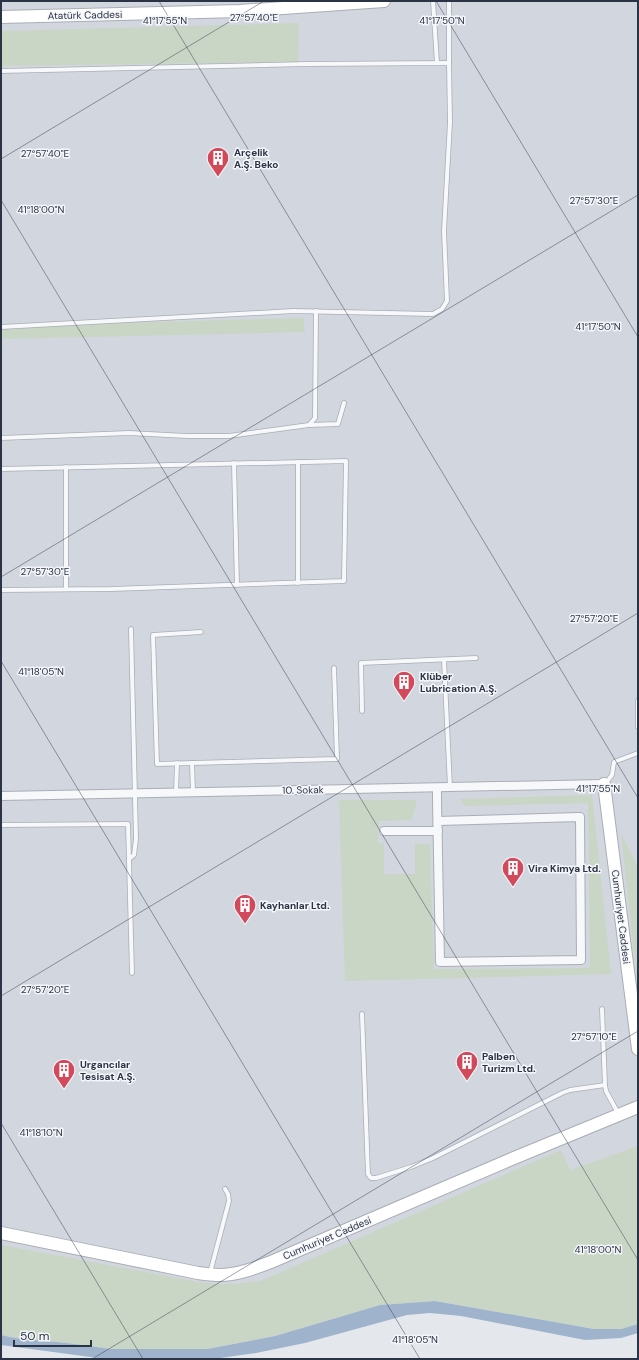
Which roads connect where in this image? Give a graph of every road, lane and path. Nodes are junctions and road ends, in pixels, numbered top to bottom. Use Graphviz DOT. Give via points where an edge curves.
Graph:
graph roads {
  1 [pos="380,1"];
  2 [pos="433,1"];
  3 [pos="449,1"];
  4 [pos="1,18"];
  5 [pos="437,63"];
  6 [pos="449,63"];
  7 [pos="1,71"];
  8 [pos="316,311"];
  9 [pos="1,327"];
  10 [pos="344,403"];
  11 [pos="309,425"];
  12 [pos="1,438"];
  13 [pos="298,462"];
  14 [pos="234,463"];
  15 [pos="66,467"];
  16 [pos="1,469"];
  17 [pos="298,583"];
  18 [pos="237,585"];
  19 [pos="66,589"];
  20 [pos="1,590"];
  21 [pos="131,629"];
  22 [pos="200,632"];
  23 [pos="476,658"];
  24 [pos="444,660"];
  25 [pos="334,668"];
  26 [pos="638,701"];
  27 [pos="362,711"];
  28 [pos="638,727"];
  29 [pos="638,753"];
  30 [pos="177,763"];
  31 [pos="192,763"];
  32 [pos="604,784"];
  33 [pos="450,787"];
  34 [pos="437,788"];
  35 [pos="176,792"];
  36 [pos="193,792"];
  37 [pos="136,793"];
  38 [pos="1,796"];
  39 [pos="438,821"];
  40 [pos="1,825"];
  41 [pos="384,831"];
  42 [pos="438,831"];
  43 [pos="130,859"];
  44 [pos="132,973"];
  45 [pos="602,1009"];
  46 [pos="362,1014"];
  47 [pos="638,1049"];
  48 [pos="605,1085"];
  49 [pos="638,1107"];
  50 [pos="619,1116"];
  51 [pos="224,1189"];
  52 [pos="1,1233"];
  53 [pos="210,1274"];
  1 -- 4 [label="street, Atatürk Caddesi" via="240,12"];
  2 -- 5 [label="lane"];
  3 -- 6 [label="lane"];
  5 -- 6 [label="lane"];
  5 -- 7 [label="lane"];
  6 -- 8 [label="lane" via="450,122 444,230 447,301 442,309 433,314"];
  8 -- 9 [label="lane"];
  8 -- 11 [label="lane" via="315,418"];
  10 -- 11 [label="lane" via="338,424"];
  11 -- 12 [label="lane" via="229,436 129,433"];
  13 -- 14 [label="lane"];
  13 -- 17 [label="lane"];
  13 -- 17 [label="lane" via="346,461 344,581"];
  14 -- 15 [label="lane"];
  14 -- 18 [label="lane"];
  15 -- 16 [label="lane"];
  15 -- 19 [label="lane"];
  17 -- 18 [label="lane"];
  18 -- 19 [label="lane"];
  19 -- 20 [label="lane"];
  21 -- 37 [label="lane"];
  22 -- 30 [label="lane" via="153,635 157,764"];
  23 -- 24 [label="lane"];
  24 -- 27 [label="lane" via="361,663"];
  24 -- 33 [label="lane"];
  25 -- 31 [label="lane" via="337,759"];
  26 -- 28 [label="lane"];
  29 -- 32 [label="lane" via="614,762 612,775"];
  30 -- 31 [label="lane"];
  30 -- 35 [label="lane"];
  31 -- 36 [label="lane"];
  32 -- 33 [label="street, 10. Sokak"];
  32 -- 47 [label="street, Cumhuriyet Caddesi"];
  33 -- 34 [label="street, 10. Sokak"];
  34 -- 36 [label="street, 10. Sokak"];
  34 -- 39 [label="street"];
  35 -- 36 [label="street, 10. Sokak"];
  35 -- 37 [label="street, 10. Sokak"];
  37 -- 38 [label="street, 10. Sokak"];
  37 -- 43 [label="lane" via="136,839 134,855"];
  39 -- 42 [label="street"];
  39 -- 42 [label="street" via="580,817 581,960 440,962"];
  40 -- 43 [label="lane" via="128,824"];
  41 -- 42 [label="street"];
  43 -- 44 [label="lane"];
  45 -- 48 [label="lane"];
  46 -- 48 [label="lane" via="368,1174 371,1178 411,1168 562,1093"];
  48 -- 50 [label="lane"];
  49 -- 50 [label="street, Cumhuriyet Caddesi"];
  50 -- 53 [label="street, Cumhuriyet Caddesi" via="271,1262 233,1274"];
  51 -- 53 [label="lane" via="229,1201"];
  52 -- 53 [label="street, Cumhuriyet Caddesi"];
}
